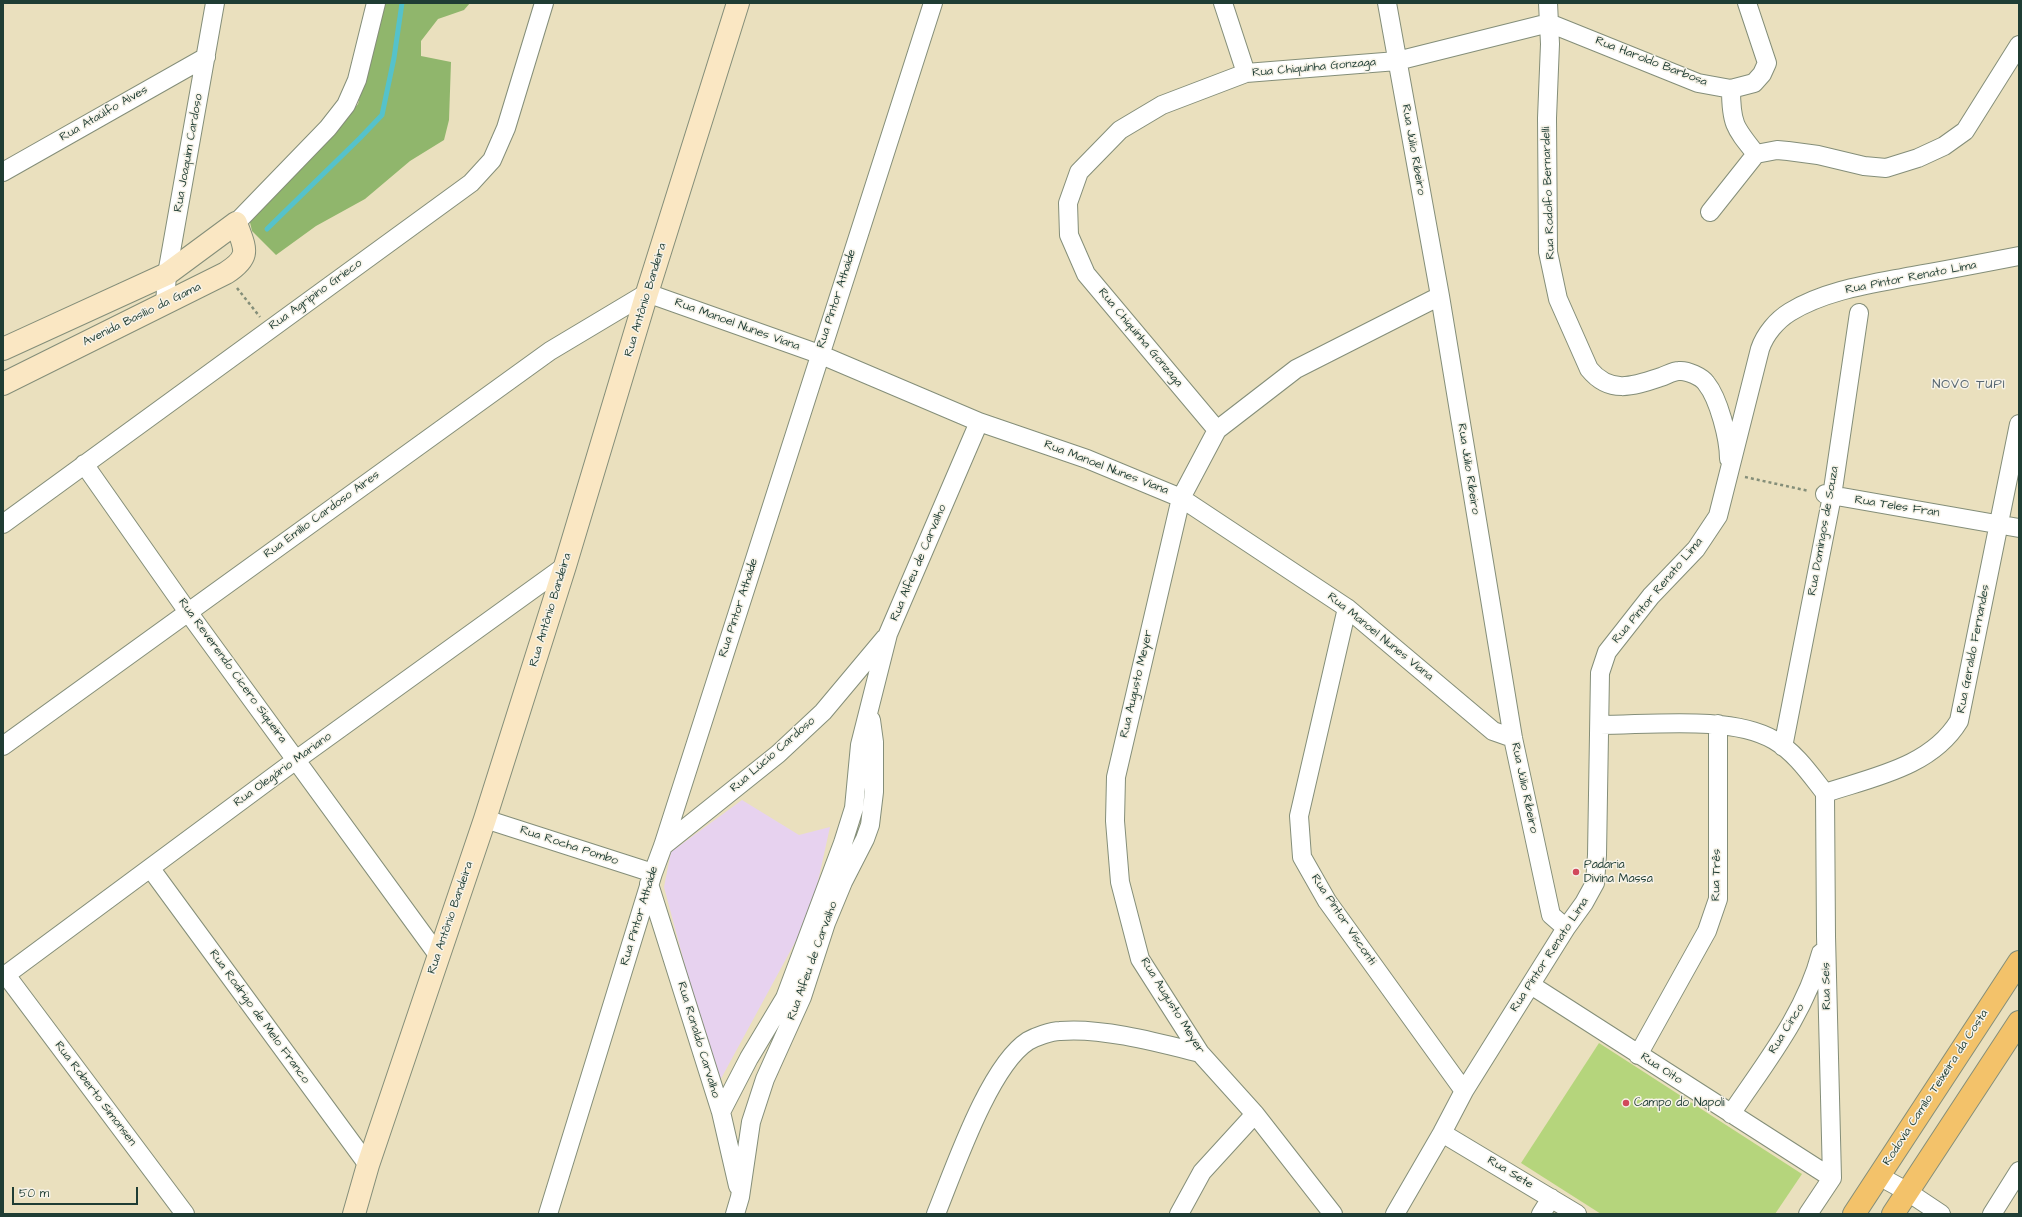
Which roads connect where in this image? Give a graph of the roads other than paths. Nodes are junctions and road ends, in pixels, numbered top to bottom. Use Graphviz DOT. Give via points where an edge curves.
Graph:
graph roads {
  1 [pos="215,3"];
  2 [pos="376,3"];
  3 [pos="544,3"];
  4 [pos="738,3"];
  5 [pos="933,3"];
  6 [pos="1223,3"];
  7 [pos="1387,3"];
  8 [pos="1548,3"];
  9 [pos="1747,3"];
  10 [pos="1549,23"];
  11 [pos="2019,45"];
  12 [pos="206,57"];
  13 [pos="1397,61"];
  14 [pos="1246,73"];
  15 [pos="1731,89"];
  16 [pos="1756,154"];
  17 [pos="3,172"];
  18 [pos="1710,212"];
  19 [pos="236,223"];
  20 [pos="2019,256"];
  21 [pos="167,274"];
  22 [pos="647,293"];
  23 [pos="1440,296"];
  24 [pos="1861,299"];
  25 [pos="164,304"];
  26 [pos="3,349"];
  27 [pos="819,354"];
  28 [pos="3,384"];
  29 [pos="979,422"];
  30 [pos="2019,424"];
  31 [pos="1218,430"];
  32 [pos="84,464"];
  33 [pos="1729,473"];
  34 [pos="1828,495"];
  35 [pos="1181,498"];
  36 [pos="3,524"];
  37 [pos="1999,524"];
  38 [pos="2019,528"];
  39 [pos="565,566"];
  40 [pos="1347,608"];
  41 [pos="188,612"];
  42 [pos="888,634"];
  43 [pos="870,708"];
  44 [pos="1718,724"];
  45 [pos="1600,725"];
  46 [pos="1513,738"];
  47 [pos="3,746"];
  48 [pos="1783,747"];
  49 [pos="296,760"];
  50 [pos="1825,793"];
  51 [pos="485,819"];
  52 [pos="663,846"];
  53 [pos="150,869"];
  54 [pos="651,879"];
  55 [pos="1566,928"];
  56 [pos="1826,936"];
  57 [pos="438,955"];
  58 [pos="2019,962"];
  59 [pos="5,976"];
  60 [pos="1531,985"];
  61 [pos="2019,1022"];
  62 [pos="1200,1053"];
  63 [pos="1638,1055"];
  64 [pos="1464,1091"];
  65 [pos="721,1112"];
  66 [pos="1255,1114"];
  67 [pos="1731,1114"];
  68 [pos="1442,1133"];
  69 [pos="368,1165"];
  70 [pos="2019,1171"];
  71 [pos="1878,1176"];
  72 [pos="1832,1178"];
  73 [pos="1908,1192"];
  74 [pos="740,1197"];
  75 [pos="1551,1198"];
  76 [pos="185,1214"];
  77 [pos="354,1214"];
  78 [pos="548,1214"];
  79 [pos="735,1214"];
  80 [pos="936,1214"];
  81 [pos="1179,1214"];
  82 [pos="1333,1214"];
  83 [pos="1395,1214"];
  84 [pos="1541,1214"];
  85 [pos="1577,1214"];
  86 [pos="1808,1214"];
  87 [pos="1854,1214"];
  88 [pos="1893,1214"];
  89 [pos="1941,1214"];
  90 [pos="1992,1214"];
  1 -- 12 [label="street, Rua Joaquim Cardoso"];
  2 -- 19 [label="street" via="357,80 346,105 328,128"];
  3 -- 32 [label="street, Rua Agripino Grieco" via="506,128 492,160 470,183"];
  4 -- 22 [label="street, Rua Antônio Bandeira"];
  5 -- 27 [label="street, Rua Pintor Athaide"];
  6 -- 14 [label="street"];
  7 -- 13 [label="street, Rua Júlio Ribeiro"];
  8 -- 10 [label="street, Rua Rodolfo Bernardelli"];
  9 -- 15 [label="street, Rua Haroldo Barbosa" via="1767,63 1754,83"];
  10 -- 13 [label="street, Rua Chiquinha Gonzaga"];
  10 -- 15 [label="street, Rua Haroldo Barbosa" via="1698,83"];
  10 -- 33 [label="street, Rua Rodolfo Bernardelli" via="1548,252 1558,299 1589,369 1596,379 1608,385 1636,385 1679,371 1690,373 1706,382 1718,407 1729,445"];
  11 -- 16 [label="street" via="1965,131 1944,146 1918,158 1886,168 1788,151 1777,150"];
  12 -- 17 [label="street, Rua Ataúlfo Alves"];
  12 -- 21 [label="street, Rua Joaquim Cardoso"];
  13 -- 14 [label="street, Rua Chiquinha Gonzaga"];
  13 -- 23 [label="street, Rua Júlio Ribeiro"];
  14 -- 31 [label="street, Rua Chiquinha Gonzaga" via="1162,105 1120,130 1079,172 1068,203 1069,235 1086,274"];
  15 -- 16 [label="street" via="1731,111 1737,130"];
  16 -- 18 [label="street"];
  19 -- 21 [label="street"];
  19 -- 25 [label="street, Avenida Basílio da Gama" via="245,255 239,265"];
  20 -- 24 [label="street, Rua Pintor Renato Lima"];
  21 -- 25 [label="street, Rua Joaquim Cardoso"];
  21 -- 26 [label="street"];
  22 -- 27 [label="street, Rua Manoel Nunes Viana"];
  22 -- 39 [label="street, Rua Antônio Bandeira"];
  22 -- 41 [label="street, Rua Emílio Cardoso Aires" via="550,351"];
  23 -- 31 [label="street" via="1296,369"];
  23 -- 46 [label="street, Rua Júlio Ribeiro"];
  24 -- 33 [label="street, Rua Pintor Renato Lima" via="1806,304 1789,313 1771,328 1762,345"];
  24 -- 34 [label="street, Rua Domingos de Souza"];
  25 -- 28 [label="street, Avenida Basílio da Gama"];
  27 -- 29 [label="street, Rua Manoel Nunes Viana"];
  27 -- 52 [label="street, Rua Pintor Athaide"];
  29 -- 35 [label="street, Rua Manoel Nunes Viana" via="1087,459"];
  29 -- 42 [label="street, Rua Alfeu de Carvalho"];
  30 -- 37 [label="street, Rua Geraldo Fernandes"];
  31 -- 35 [label="street, Rua Augusto Meyer"];
  32 -- 36 [label="street, Rua Agripino Grieco"];
  32 -- 41 [label="street, Rua Reverendo Cícero Siqueira"];
  33 -- 45 [label="street, Rua Pintor Renato Lima" via="1718,516 1696,549 1651,596 1606,652 1600,673"];
  34 -- 37 [label="street, Rua Teles Fran"];
  34 -- 48 [label="street, Rua Domingos de Souza"];
  35 -- 40 [label="street, Rua Manoel Nunes Viana"];
  35 -- 62 [label="street, Rua Augusto Meyer" via="1116,777 1115,821 1120,882 1140,958"];
  37 -- 38 [label="street, Rua Teles Fran"];
  37 -- 50 [label="street, Rua Geraldo Fernandes" via="1959,721 1952,734 1938,746 1899,769"];
  39 -- 49 [label="street, Rua Olegário Mariano"];
  39 -- 51 [label="street, Rua Antônio Bandeira"];
  40 -- 46 [label="street, Rua Manoel Nunes Viana" via="1494,731"];
  40 -- 64 [label="street, Rua Pintor Visconti" via="1299,816 1302,857 1327,901"];
  41 -- 47 [label="street, Rua Emílio Cardoso Aires"];
  41 -- 49 [label="street, Rua Reverendo Cícero Siqueira"];
  42 -- 43 [label="street, Rua Alfeu de Carvalho"];
  42 -- 52 [label="street, Rua Lúcio Cardoso" via="823,712 778,754"];
  43 -- 65 [label="street, Rua Alfeu de Carvalho" via="860,745 854,808 786,998 749,1058"];
  43 -- 74 [label="street, Rua Alfeu de Carvalho" via="874,742 874,792 870,825 826,923 802,997 765,1079 751,1122"];
  44 -- 45 [label="street"];
  44 -- 48 [label="street" via="1756,732"];
  44 -- 63 [label="street, Rua Três" via="1718,899 1707,931"];
  45 -- 55 [label="street, Rua Pintor Renato Lima" via="1595,883"];
  46 -- 55 [label="street, Rua Júlio Ribeiro" via="1551,915"];
  48 -- 50 [label="street" via="1804,766"];
  49 -- 53 [label="street, Rua Olegário Mariano"];
  49 -- 57 [label="street, Rua Reverendo Cícero Siqueira"];
  50 -- 56 [label="street, Rua Seis"];
  51 -- 54 [label="street, Rua Rocha Pombo"];
  51 -- 57 [label="street, Rua Antônio Bandeira"];
  52 -- 54 [label="street, Rua Pintor Athaide"];
  53 -- 59 [label="street, Rua Olegário Mariano"];
  53 -- 69 [label="street, Rua Rodrigo de Melo Franco"];
  54 -- 65 [label="street, Rua Ronaldo Carvalho"];
  54 -- 78 [label="street, Rua Pintor Athaide"];
  55 -- 60 [label="street, Rua Pintor Renato Lima"];
  56 -- 67 [label="street, Rua Cinco" via="1817,970 1798,1014"];
  56 -- 72 [label="street, Rua Seis"];
  57 -- 69 [label="street, Rua Antônio Bandeira"];
  58 -- 71 [label="highway, Rodovia Camilo Teixeira da Costa"];
  59 -- 76 [label="street, Rua Roberto Simonsen"];
  60 -- 63 [label="street, Rua Oito"];
  60 -- 64 [label="street, Rua Pintor Renato Lima"];
  61 -- 73 [label="highway"];
  62 -- 66 [label="street, Rua Augusto Meyer"];
  62 -- 80 [label="street" via="1150,1041 1098,1033 1059,1031 1028,1041 1008,1060 981,1104"];
  63 -- 67 [label="street, Rua Oito"];
  64 -- 68 [label="street, Rua Pintor Renato Lima"];
  65 -- 74 [label="street, Rua Ronaldo Carvalho"];
  66 -- 81 [label="street" via="1202,1172"];
  66 -- 82 [label="street, Rua Augusto Meyer"];
  67 -- 72 [label="street, Rua Oito"];
  68 -- 75 [label="street, Rua Sete"];
  68 -- 83 [label="street, Rua Pintor Renato Lima"];
  69 -- 77 [label="street, Rua Antônio Bandeira"];
  70 -- 90 [label="street"];
  71 -- 73 [label="street"];
  71 -- 87 [label="highway, Rodovia Camilo Teixeira da Costa"];
  72 -- 86 [label="street"];
  73 -- 88 [label="highway"];
  73 -- 89 [label="street"];
  74 -- 79 [label="street, Rua Alfeu de Carvalho"];
  75 -- 84 [label="street"];
  75 -- 85 [label="street, Rua Sete"];
}
